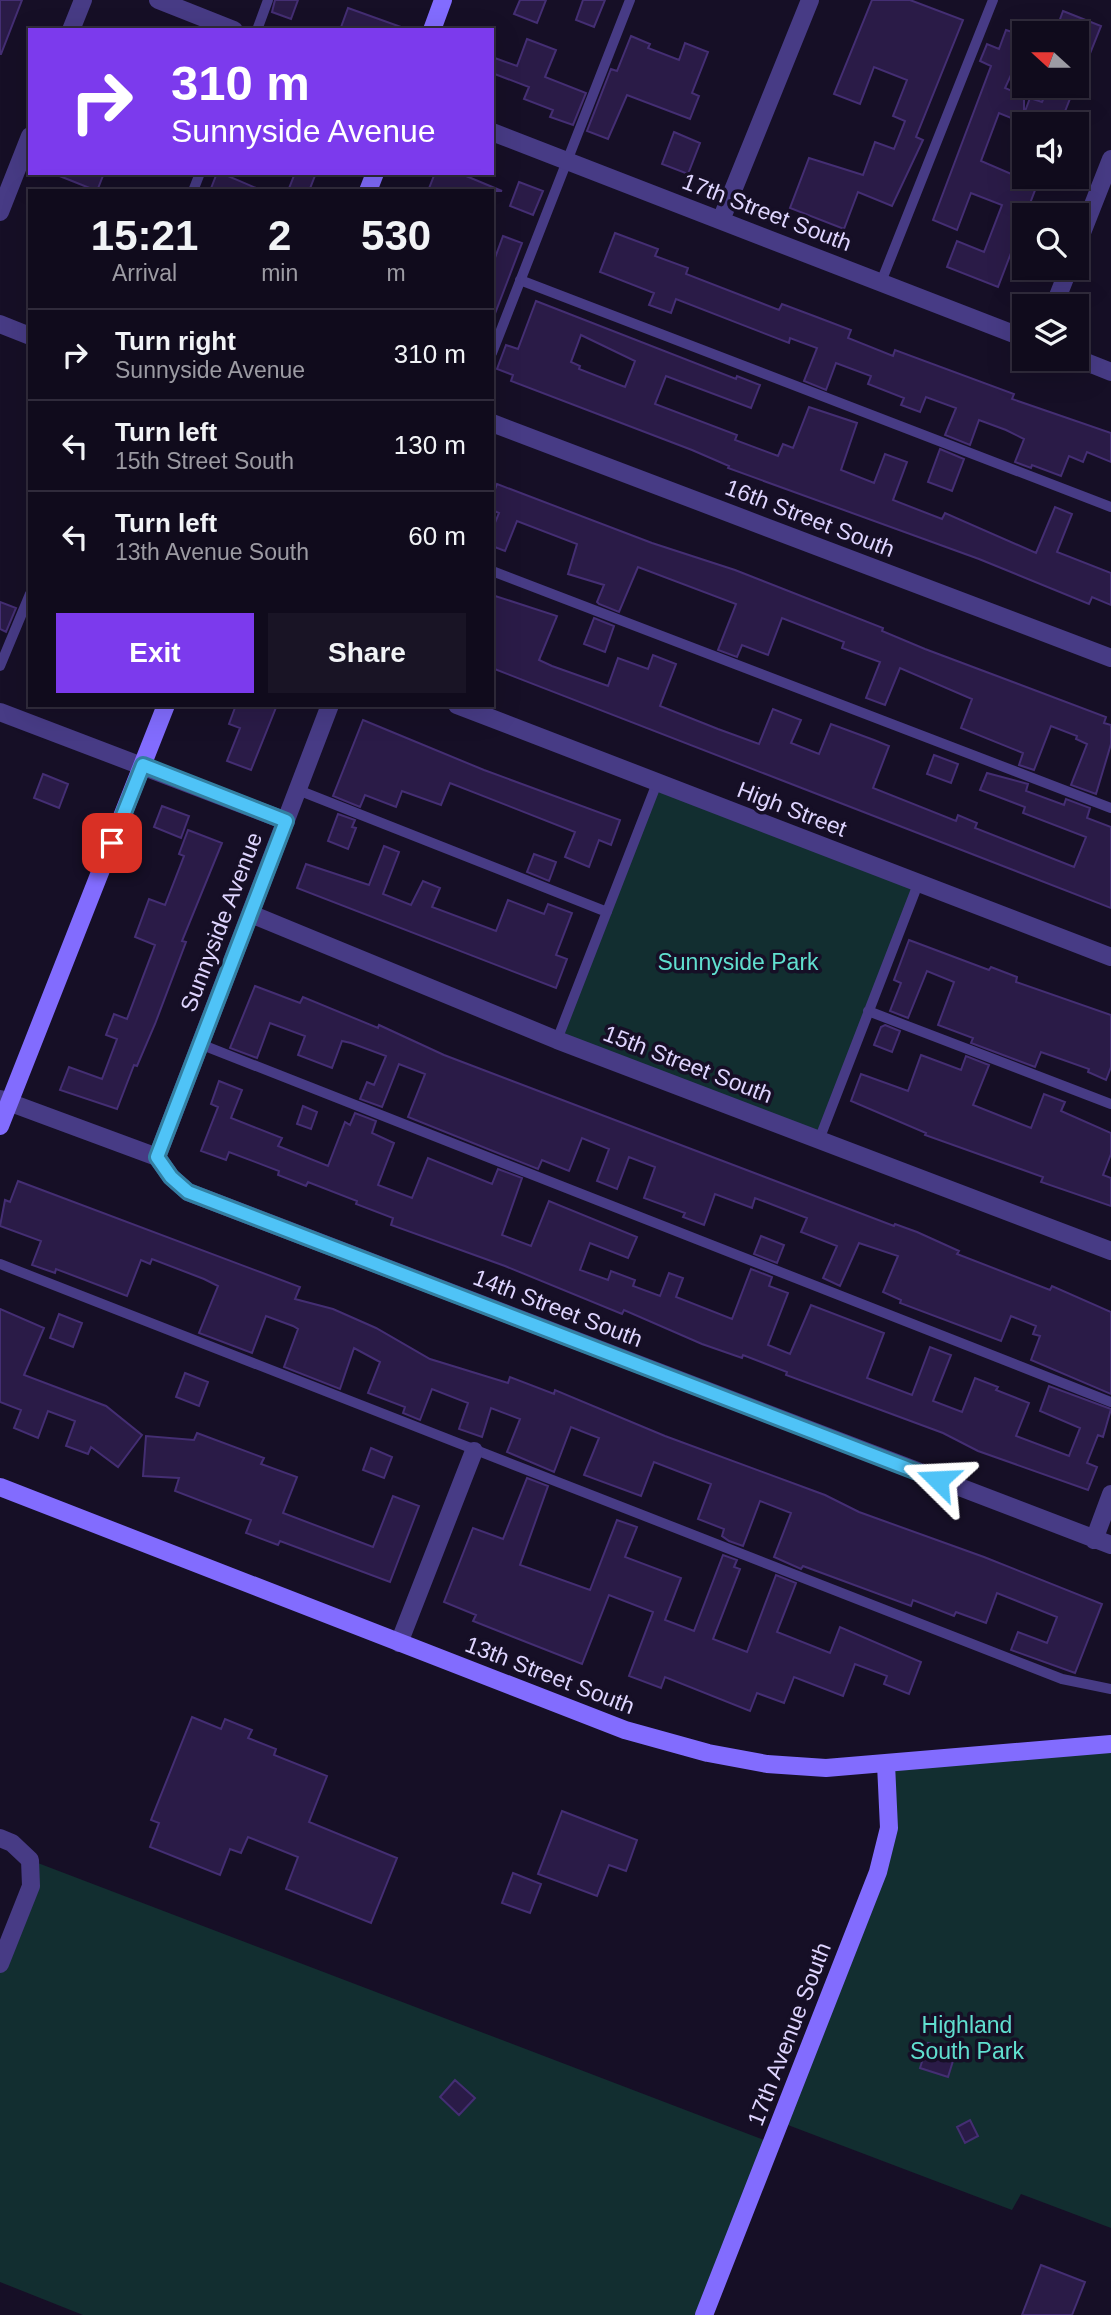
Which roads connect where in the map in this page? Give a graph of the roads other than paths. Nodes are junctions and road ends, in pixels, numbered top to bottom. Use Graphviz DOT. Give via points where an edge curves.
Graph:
graph roads {
  1 [pos="83,0"];
  2 [pos="158,0"];
  3 [pos="268,0"];
  4 [pos="443,0"];
  5 [pos="630,0"];
  6 [pos="810,0"];
  7 [pos="993,0"];
  8 [pos="72,28"];
  9 [pos="229,28"];
  10 [pos="258,28"];
  11 [pos="433,28"];
  12 [pos="494,133"];
  13 [pos="28,141"];
  14 [pos="1111,159"];
  15 [pos="567,162"];
  16 [pos="0,212"];
  17 [pos="1089,215"];
  18 [pos="721,220"];
  19 [pos="520,280"];
  20 [pos="881,282"];
  21 [pos="0,324"];
  22 [pos="1012,333"];
  23 [pos="28,334"];
  24 [pos="494,348"];
  25 [pos="1089,363"];
  26 [pos="1111,372"];
  27 [pos="494,424"];
  28 [pos="1111,507"];
  29 [pos="494,571"];
  30 [pos="28,599"];
  31 [pos="1111,658"];
  32 [pos="0,666"];
  33 [pos="165,707"];
  34 [pos="329,707"];
  35 [pos="462,707"];
  36 [pos="0,712"];
  37 [pos="143,765"];
  38 [pos="656,783"];
  39 [pos="298,790"];
  40 [pos="1111,808"];
  41 [pos="286,821"];
  42 [pos="918,884"];
  43 [pos="607,912"];
  44 [pos="251,914"];
  45 [pos="1111,957"];
  46 [pos="868,1011"];
  47 [pos="557,1040"];
  48 [pos="200,1044"];
  49 [pos="5,1100"];
  50 [pos="1111,1104"];
  51 [pos="0,1126"];
  52 [pos="819,1140"];
  53 [pos="157,1157"];
  54 [pos="1111,1251"];
  55 [pos="0,1264"];
  56 [pos="1111,1402"];
  57 [pos="474,1451"];
  58 [pos="0,1487"];
  59 [pos="1111,1494"];
  60 [pos="1102,1543"];
  61 [pos="399,1643"];
  62 [pos="1111,1689"];
  63 [pos="1111,1744"];
  64 [pos="886,1764"];
  65 [pos="0,1838"];
  66 [pos="0,1964"];
  67 [pos="704,2315"];
  1 -- 8 [label="street"];
  2 -- 9 [label="street"];
  3 -- 10 [label="lane"];
  4 -- 11 [label="street"];
  5 -- 15 [label="lane"];
  6 -- 18 [label="street"];
  7 -- 20 [label="lane"];
  12 -- 15 [label="street, 17th Street South"];
  13 -- 16 [label="street"];
  14 -- 17 [label="street"];
  15 -- 18 [label="street, 17th Street South"];
  15 -- 19 [label="lane"];
  18 -- 20 [label="street, 17th Street South"];
  19 -- 24 [label="lane"];
  19 -- 28 [label="lane"];
  20 -- 22 [label="street, 17th Street South"];
  21 -- 23 [label="street"];
  25 -- 26 [label="street"];
  27 -- 31 [label="street, 16th Street South"];
  29 -- 40 [label="lane"];
  30 -- 32 [label="lane"];
  33 -- 37 [label="street"];
  34 -- 39 [label="street, Sunnyside Avenue"];
  35 -- 38 [label="street, High Street"];
  36 -- 37 [label="street"];
  37 -- 41 [label="street"];
  37 -- 49 [label="street"];
  38 -- 42 [label="street, High Street"];
  38 -- 43 [label="lane"];
  39 -- 41 [label="street, Sunnyside Avenue"];
  39 -- 43 [label="lane"];
  41 -- 44 [label="street, Sunnyside Avenue"];
  42 -- 45 [label="street, High Street"];
  42 -- 46 [label="lane"];
  43 -- 47 [label="lane"];
  44 -- 47 [label="street, 15th Street South"];
  44 -- 48 [label="street, Sunnyside Avenue"];
  46 -- 50 [label="lane"];
  46 -- 52 [label="lane"];
  47 -- 52 [label="street, 15th Street South"];
  48 -- 53 [label="street, Sunnyside Avenue"];
  48 -- 56 [label="lane"];
  49 -- 51 [label="street"];
  49 -- 53 [label="street"];
  52 -- 54 [label="street, 15th Street South"];
  53 -- 60 [label="street, 14th Street South" via="188,1192"];
  55 -- 57 [label="lane"];
  57 -- 61 [label="street"];
  57 -- 62 [label="lane" via="1062,1679"];
  58 -- 61 [label="street, 13th Street South"];
  59 -- 60 [label="street"];
  61 -- 64 [label="street, 13th Street South" via="625,1730 708,1753 775,1765"];
  63 -- 64 [label="street, 13th Street South"];
  64 -- 67 [label="street, 17th Avenue South" via="889,1828 878,1872"];
  65 -- 66 [label="street" via="30,1860 32,1886"];
}
